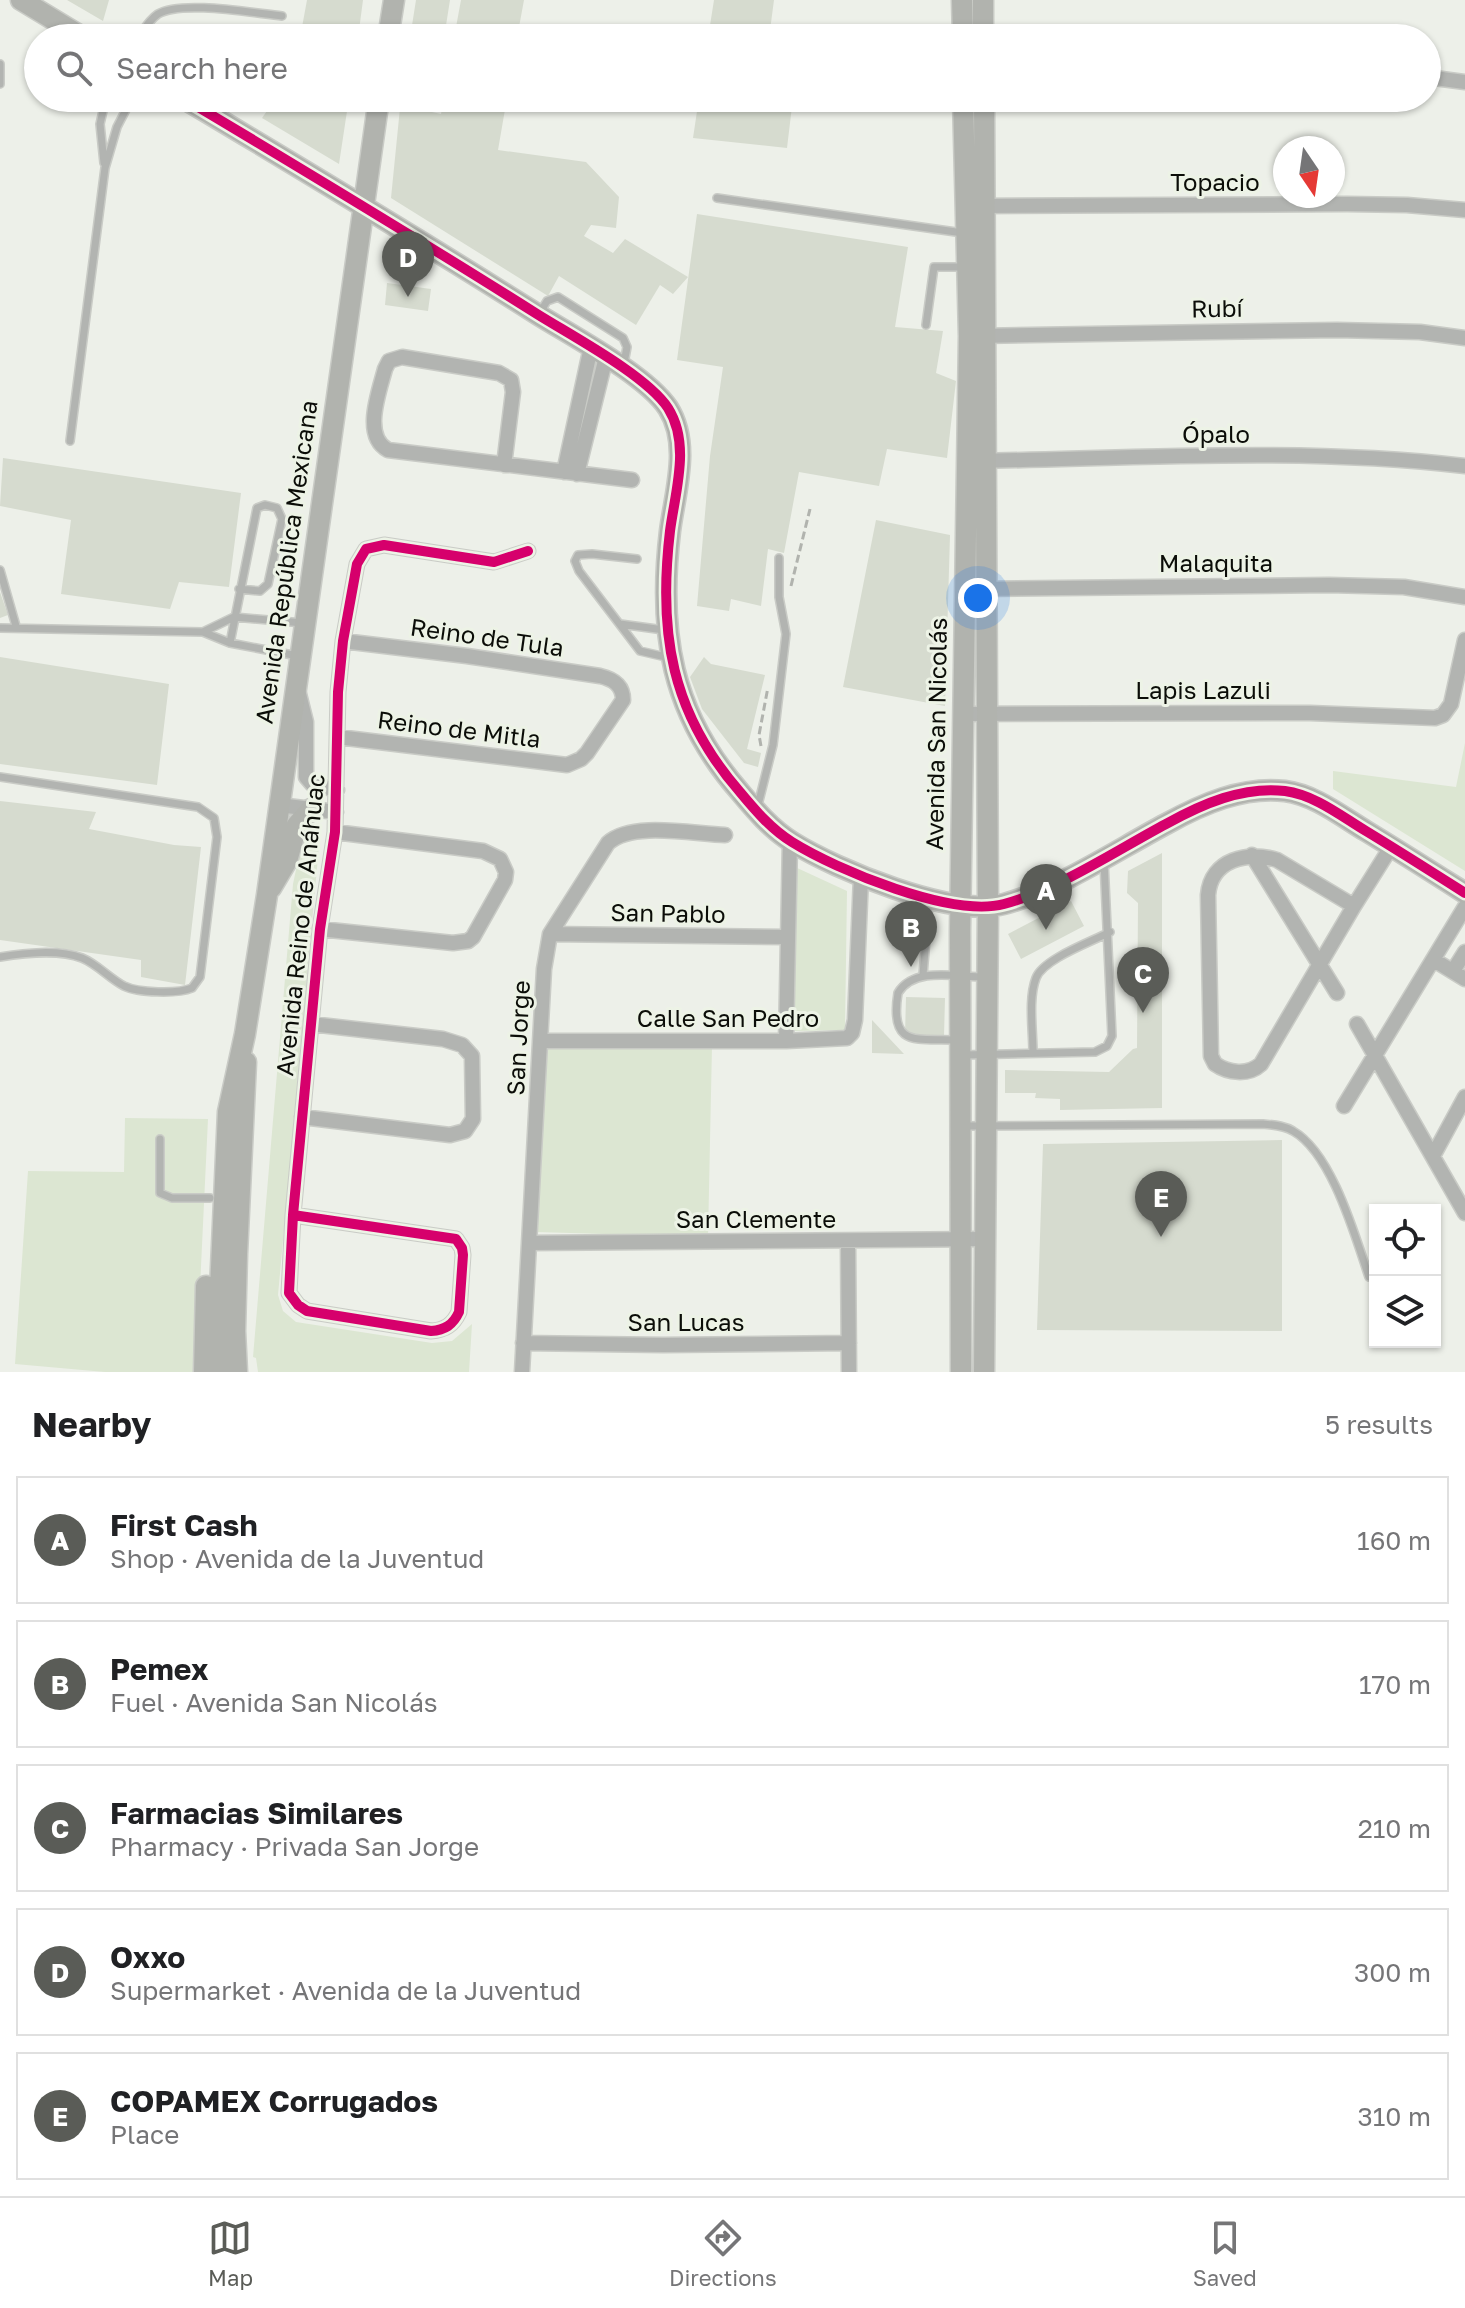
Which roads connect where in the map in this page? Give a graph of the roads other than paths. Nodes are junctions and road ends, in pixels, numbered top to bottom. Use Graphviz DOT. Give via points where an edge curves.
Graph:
graph roads {
  1 [pos="21,0"];
  2 [pos="394,0"];
  3 [pos="962,0"];
  4 [pos="971,0"];
  5 [pos="983,0"];
  6 [pos="282,16"];
  7 [pos="61,24"];
  8 [pos="149,24"];
  9 [pos="390,24"];
  10 [pos="963,24"];
  11 [pos="971,24"];
  12 [pos="983,24"];
  13 [pos="0,64"];
  14 [pos="0,77"];
  15 [pos="1441,79"];
  16 [pos="1465,82"];
  17 [pos="0,84"];
  18 [pos="103,112"];
  19 [pos="125,112"];
  20 [pos="207,112"];
  21 [pos="377,112"];
  22 [pos="964,112"];
  23 [pos="983,112"];
  24 [pos="105,168"];
  25 [pos="717,198"];
  26 [pos="363,205"];
  27 [pos="974,206"];
  28 [pos="1465,210"];
  29 [pos="977,234"];
  30 [pos="968,267"];
  31 [pos="539,315"];
  32 [pos="926,325"];
  33 [pos="977,336"];
  34 [pos="1465,338"];
  35 [pos="606,358"];
  36 [pos="70,441"];
  37 [pos="976,461"];
  38 [pos="504,465"];
  39 [pos="1465,466"];
  40 [pos="570,473"];
  41 [pos="632,480"];
  42 [pos="528,551"];
  43 [pos="779,558"];
  44 [pos="637,559"];
  45 [pos="0,570"];
  46 [pos="239,589"];
  47 [pos="975,589"];
  48 [pos="1465,597"];
  49 [pos="234,617"];
  50 [pos="303,623"];
  51 [pos="620,624"];
  52 [pos="16,626"];
  53 [pos="0,628"];
  54 [pos="666,630"];
  55 [pos="203,632"];
  56 [pos="1465,640"];
  57 [pos="343,641"];
  58 [pos="230,643"];
  59 [pos="299,656"];
  60 [pos="670,658"];
  61 [pos="296,685"];
  62 [pos="985,713"];
  63 [pos="963,714"];
  64 [pos="338,737"];
  65 [pos="574,763"];
  66 [pos="0,777"];
  67 [pos="337,790"];
  68 [pos="279,805"];
  69 [pos="311,809"];
  70 [pos="756,811"];
  71 [pos="336,812"];
  72 [pos="335,832"];
  73 [pos="725,835"];
  74 [pos="790,840"];
  75 [pos="1391,847"];
  76 [pos="1252,855"];
  77 [pos="1104,857"];
  78 [pos="861,877"];
  79 [pos="1465,893"];
  80 [pos="267,895"];
  81 [pos="929,898"];
  82 [pos="961,904"];
  83 [pos="1354,906"];
  84 [pos="988,907"];
  85 [pos="1465,907"];
  86 [pos="320,929"];
  87 [pos="1110,932"];
  88 [pos="550,934"];
  89 [pos="786,937"];
  90 [pos="1465,952"];
  91 [pos="0,957"];
  92 [pos="1434,960"];
  93 [pos="1320,962"];
  94 [pos="923,975"];
  95 [pos="1459,975"];
  96 [pos="961,977"];
  97 [pos="986,978"];
  98 [pos="1337,993"];
  99 [pos="311,1024"];
  100 [pos="1357,1024"];
  101 [pos="541,1041"];
  102 [pos="786,1041"];
  103 [pos="961,1047"];
  104 [pos="1033,1053"];
  105 [pos="984,1054"];
  106 [pos="1374,1058"];
  107 [pos="240,1076"];
  108 [pos="1465,1097"];
  109 [pos="1344,1106"];
  110 [pos="236,1114"];
  111 [pos="302,1117"];
  112 [pos="961,1126"];
  113 [pos="984,1126"];
  114 [pos="160,1139"];
  115 [pos="1433,1156"];
  116 [pos="210,1198"];
  117 [pos="1465,1213"];
  118 [pos="293,1215"];
  119 [pos="984,1239"];
  120 [pos="961,1240"];
  121 [pos="848,1241"];
  122 [pos="529,1243"];
  123 [pos="1369,1277"];
  124 [pos="523,1343"];
  125 [pos="849,1343"];
  126 [pos="204,1372"];
  127 [pos="221,1372"];
  128 [pos="237,1372"];
  129 [pos="249,1372"];
  130 [pos="522,1372"];
  131 [pos="849,1372"];
  132 [pos="961,1372"];
  133 [pos="984,1372"];
  1 -- 7 [label="street"];
  2 -- 9 [label="street"];
  3 -- 10 [label="street"];
  4 -- 11 [label="street"];
  5 -- 12 [label="street"];
  6 -- 8 [label="lane" via="171,7"];
  13 -- 14 [label="lane"];
  14 -- 17 [label="lane"];
  15 -- 16 [label="street"];
  18 -- 24 [label="lane"];
  19 -- 24 [label="lane"];
  20 -- 26 [label="street"];
  21 -- 26 [label="street, Avenida República Mexicana"];
  22 -- 27 [label="street, Avenida San Nicolás"];
  23 -- 27 [label="street, Avenida San Nicolás"];
  24 -- 36 [label="lane"];
  25 -- 29 [label="lane"];
  26 -- 31 [label="street"];
  26 -- 50 [label="street, Avenida República Mexicana"];
  27 -- 28 [label="street, Topacio" via="1347,204"];
  27 -- 29 [label="street, Avenida San Nicolás"];
  29 -- 30 [label="street, Avenida San Nicolás"];
  29 -- 33 [label="street, Avenida San Nicolás"];
  30 -- 32 [label="lane" via="934,267"];
  30 -- 33 [label="street, Avenida San Nicolás"];
  31 -- 35 [label="street"];
  31 -- 35 [label="lane" via="547,301 558,297 610,330 626,343 627,351"];
  33 -- 34 [label="street, Rubí" via="1337,330"];
  33 -- 37 [label="street, Avenida San Nicolás"];
  35 -- 40 [label="street"];
  35 -- 54 [label="street" via="665,403 680,444"];
  37 -- 39 [label="street, Ópalo" via="1311,457"];
  37 -- 47 [label="street, Avenida San Nicolás"];
  38 -- 38 [label="street" via="381,446 374,424 389,361 402,357 499,373 511,380"];
  38 -- 40 [label="street"];
  40 -- 41 [label="street"];
  42 -- 57 [label="street, Avenida Reino de Anáhuac" via="494,562 384,545 366,549 357,564"];
  43 -- 70 [label="lane" via="786,634 773,745"];
  44 -- 51 [label="lane" via="586,553 576,558 579,571"];
  45 -- 52 [label="lane"];
  46 -- 46 [label="lane" via="257,508 277,508 282,519 268,584 260,591"];
  46 -- 49 [label="lane"];
  47 -- 48 [label="street, Malaquita" via="1329,585 1404,587"];
  47 -- 62 [label="street, Avenida San Nicolás"];
  47 -- 63 [label="street, Avenida San Nicolás"];
  49 -- 50 [label="lane"];
  49 -- 55 [label="lane"];
  49 -- 58 [label="lane"];
  50 -- 59 [label="street, Avenida República Mexicana"];
  51 -- 54 [label="lane"];
  51 -- 60 [label="lane" via="640,651"];
  52 -- 53 [label="lane"];
  52 -- 55 [label="lane"];
  54 -- 60 [label="street"];
  55 -- 58 [label="lane"];
  56 -- 62 [label="street, Lapis Lazuli" via="1451,704 1443,715 1426,718"];
  57 -- 64 [label="street, Avenida Reino de Anáhuac"];
  57 -- 65 [label="street, Reino de Tula" via="614,681 623,695 620,707"];
  58 -- 59 [label="lane"];
  59 -- 61 [label="street, Avenida República Mexicana"];
  60 -- 70 [label="street" via="678,690 702,740"];
  61 -- 67 [label="street, Avenida Reino de Anáhuac" via="306,722 306,777 312,784"];
  61 -- 68 [label="street, Avenida República Mexicana"];
  62 -- 63 [label="street, Lapis Lazuli"];
  62 -- 84 [label="street, Avenida San Nicolás"];
  63 -- 82 [label="street, Avenida San Nicolás"];
  64 -- 65 [label="street, Reino de Mitla"];
  64 -- 67 [label="street, Avenida Reino de Anáhuac"];
  66 -- 91 [label="lane" via="198,807 214,818 217,837 200,977 192,988 132,989 70,955"];
  67 -- 71 [label="street, Avenida Reino de Anáhuac"];
  68 -- 69 [label="street, Avenida Reino de Anáhuac"];
  68 -- 80 [label="street, Avenida República Mexicana"];
  69 -- 71 [label="street, Avenida Reino de Anáhuac"];
  69 -- 80 [label="street" via="297,825 287,861"];
  70 -- 74 [label="street"];
  71 -- 72 [label="street, Avenida Reino de Anáhuac"];
  72 -- 86 [label="street, Avenida Reino de Anáhuac"];
  72 -- 86 [label="street" via="483,851 500,859 505,880 468,941"];
  73 -- 88 [label="street, San Jorge" via="643,831 615,836"];
  74 -- 78 [label="street"];
  74 -- 89 [label="street"];
  75 -- 77 [label="street" via="1306,797 1268,790 1195,808"];
  75 -- 79 [label="street"];
  75 -- 83 [label="street"];
  76 -- 83 [label="street" via="1277,860"];
  76 -- 93 [label="street"];
  76 -- 93 [label="street" via="1231,861 1209,885 1215,1064 1242,1072 1261,1064"];
  77 -- 84 [label="street" via="1044,888"];
  77 -- 87 [label="lane"];
  78 -- 81 [label="street"];
  78 -- 102 [label="street, Calle San Pedro" via="855,1027 840,1040"];
  80 -- 107 [label="street, Avenida República Mexicana"];
  81 -- 82 [label="street"];
  81 -- 94 [label="lane"];
  82 -- 84 [label="street"];
  82 -- 96 [label="street, Avenida San Nicolás"];
  83 -- 93 [label="street"];
  84 -- 97 [label="street, Avenida San Nicolás"];
  85 -- 92 [label="street"];
  86 -- 99 [label="street, Avenida Reino de Anáhuac"];
  87 -- 104 [label="lane" via="1036,975"];
  87 -- 104 [label="lane" via="1110,1042 1095,1052"];
  88 -- 89 [label="street, San Pablo"];
  88 -- 101 [label="street, San Jorge"];
  89 -- 102 [label="street"];
  90 -- 95 [label="street"];
  92 -- 95 [label="street"];
  92 -- 106 [label="street"];
  93 -- 98 [label="street"];
  94 -- 96 [label="lane"];
  94 -- 103 [label="lane" via="898,993 899,1031"];
  96 -- 97 [label="lane"];
  96 -- 103 [label="street, Avenida San Nicolás"];
  97 -- 105 [label="street, Avenida San Nicolás"];
  99 -- 111 [label="street, Avenida Reino de Anáhuac"];
  99 -- 111 [label="street" via="462,1045 473,1061 473,1119 465,1131 450,1135"];
  100 -- 106 [label="street"];
  101 -- 102 [label="street, Calle San Pedro"];
  101 -- 122 [label="street, San Jorge"];
  103 -- 105 [label="lane"];
  103 -- 112 [label="street, Avenida San Nicolás"];
  104 -- 105 [label="lane"];
  105 -- 113 [label="street, Avenida San Nicolás"];
  106 -- 109 [label="street"];
  106 -- 115 [label="street"];
  107 -- 110 [label="street, Avenida República Mexicana"];
  107 -- 116 [label="street, Avenida República Mexicana" via="218,1112"];
  107 -- 129 [label="street, Avenida República Mexicana" via="253,1124"];
  108 -- 115 [label="street"];
  110 -- 127 [label="street, Avenida República Mexicana" via="219,1312"];
  110 -- 128 [label="street, Avenida República Mexicana"];
  111 -- 118 [label="street, Avenida Reino de Anáhuac"];
  112 -- 113 [label="lane"];
  112 -- 120 [label="street, Avenida San Nicolás"];
  113 -- 119 [label="street, Avenida San Nicolás"];
  113 -- 123 [label="lane" via="1263,1124 1294,1131 1338,1192"];
  114 -- 116 [label="lane" via="160,1193"];
  115 -- 117 [label="street"];
  116 -- 126 [label="street, Avenida República Mexicana"];
  118 -- 118 [label="street, Avenida Reino de Anáhuac" via="288,1284 298,1305 307,1311 431,1331 451,1325 459,1312 460,1243 449,1236"];
  119 -- 120 [label="street, San Clemente"];
  119 -- 133 [label="street, Avenida San Nicolás"];
  120 -- 121 [label="street, San Clemente"];
  120 -- 132 [label="street, Avenida San Nicolás"];
  121 -- 122 [label="street, San Clemente"];
  121 -- 125 [label="street"];
  122 -- 124 [label="street, San Jorge"];
  124 -- 125 [label="street, San Lucas"];
  124 -- 130 [label="street, San Jorge"];
  125 -- 131 [label="street"];
}
